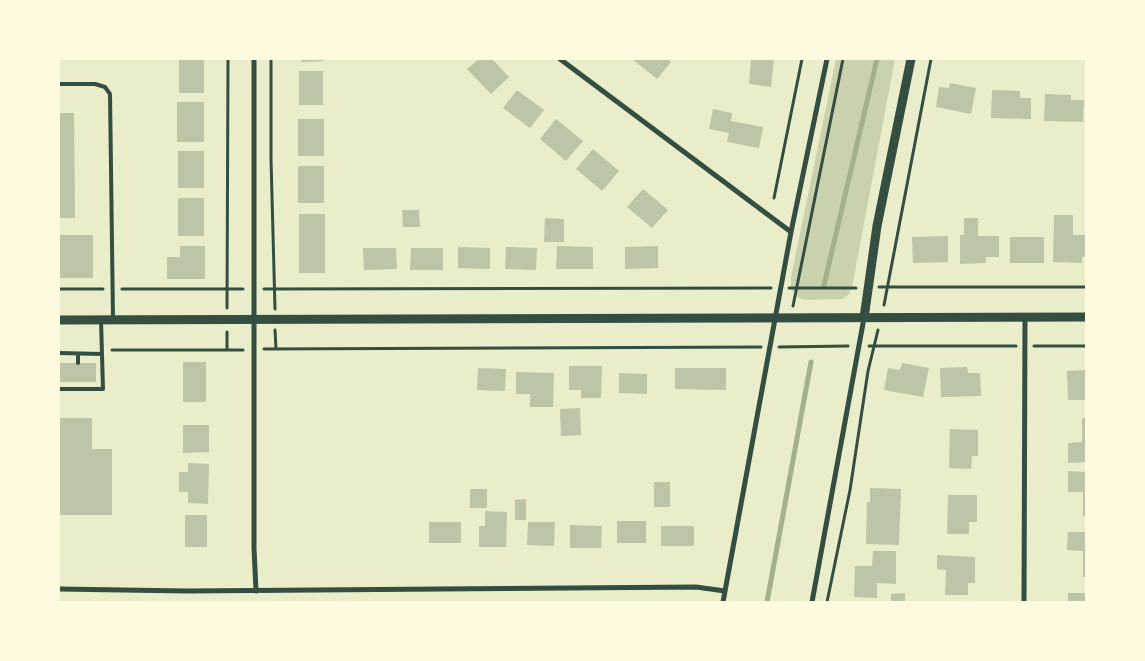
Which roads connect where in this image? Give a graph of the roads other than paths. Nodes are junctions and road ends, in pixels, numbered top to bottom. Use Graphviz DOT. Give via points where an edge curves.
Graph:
graph roads {
  1 [pos="254,59"];
  2 [pos="560,59"];
  3 [pos="827,59"];
  4 [pos="911,59"];
  5 [pos="59,84"];
  6 [pos="792,232"];
  7 [pos="1025,317"];
  8 [pos="1086,317"];
  9 [pos="255,318"];
  10 [pos="776,318"];
  11 [pos="864,318"];
  12 [pos="101,319"];
  13 [pos="113,319"];
  14 [pos="59,320"];
  15 [pos="102,352"];
  16 [pos="59,353"];
  17 [pos="78,354"];
  18 [pos="78,363"];
  19 [pos="78,382"];
  20 [pos="59,389"];
  21 [pos="79,389"];
  22 [pos="59,588"];
  23 [pos="256,591"];
  24 [pos="725,591"];
  25 [pos="723,602"];
  26 [pos="812,602"];
  27 [pos="1024,602"];
  1 -- 9 [label="street"];
  2 -- 6 [label="street"];
  3 -- 6 [label="street"];
  4 -- 11 [label="street" via="877,226"];
  5 -- 13 [label="lane" via="95,84 105,87 110,94"];
  6 -- 10 [label="street"];
  7 -- 8 [label="street"];
  7 -- 11 [label="street"];
  7 -- 27 [label="street"];
  9 -- 10 [label="street"];
  9 -- 13 [label="street"];
  9 -- 23 [label="street"];
  10 -- 11 [label="street"];
  10 -- 24 [label="street"];
  11 -- 26 [label="street"];
  12 -- 13 [label="street"];
  12 -- 14 [label="street"];
  12 -- 15 [label="lane"];
  15 -- 17 [label="lane"];
  15 -- 21 [label="lane" via="102,389"];
  16 -- 17 [label="lane"];
  17 -- 18 [label="lane"];
  19 -- 21 [label="lane"];
  20 -- 21 [label="lane"];
  22 -- 23 [label="street"];
  23 -- 24 [label="street" via="696,586"];
  24 -- 25 [label="street"];
}
